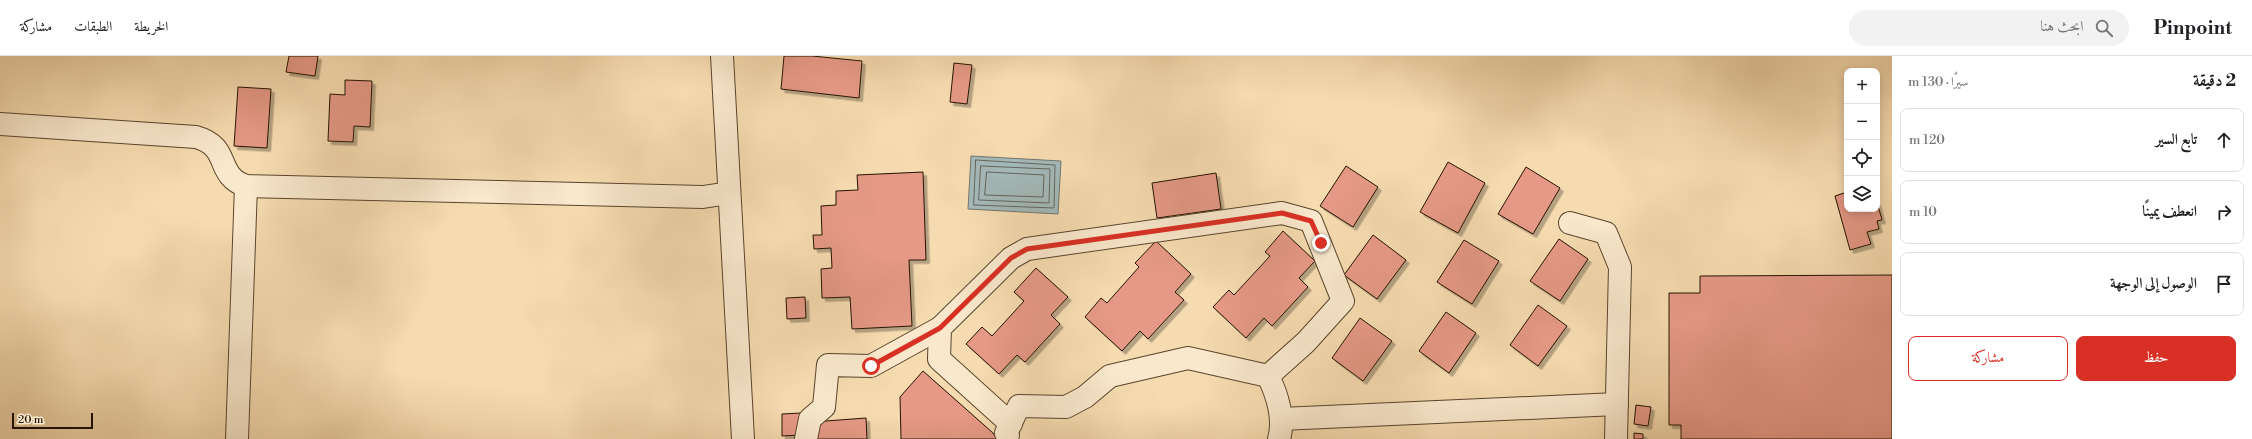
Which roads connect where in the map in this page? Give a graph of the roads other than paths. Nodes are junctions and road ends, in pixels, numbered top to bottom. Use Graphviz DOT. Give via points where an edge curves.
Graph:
graph roads {
  1 [pos="722,56"];
  2 [pos="0,124"];
  3 [pos="246,186"];
  4 [pos="729,193"];
  5 [pos="1570,224"];
  6 [pos="940,328"];
  7 [pos="1268,376"];
  8 [pos="1617,404"];
  9 [pos="1280,429"];
  10 [pos="1011,432"];
  11 [pos="236,439"];
  12 [pos="743,439"];
  13 [pos="806,439"];
  14 [pos="1616,439"];
  1 -- 4 [label="street"];
  2 -- 3 [label="street" via="196,137 216,146 228,173"];
  3 -- 4 [label="street" via="703,196"];
  3 -- 11 [label="street"];
  4 -- 12 [label="street"];
  5 -- 8 [label="street" via="1606,233 1620,267"];
  6 -- 7 [label="street" via="1011,258 1027,249 1282,213 1311,221 1344,301 1306,342"];
  6 -- 10 [label="street" via="940,359"];
  6 -- 13 [label="street" via="871,366 828,365 824,407 810,419"];
  7 -- 9 [label="street" via="1275,391"];
  7 -- 10 [label="street" via="1188,358 1110,376 1085,397 1066,408 1019,406"];
  8 -- 9 [label="street"];
  8 -- 14 [label="street"];
}
